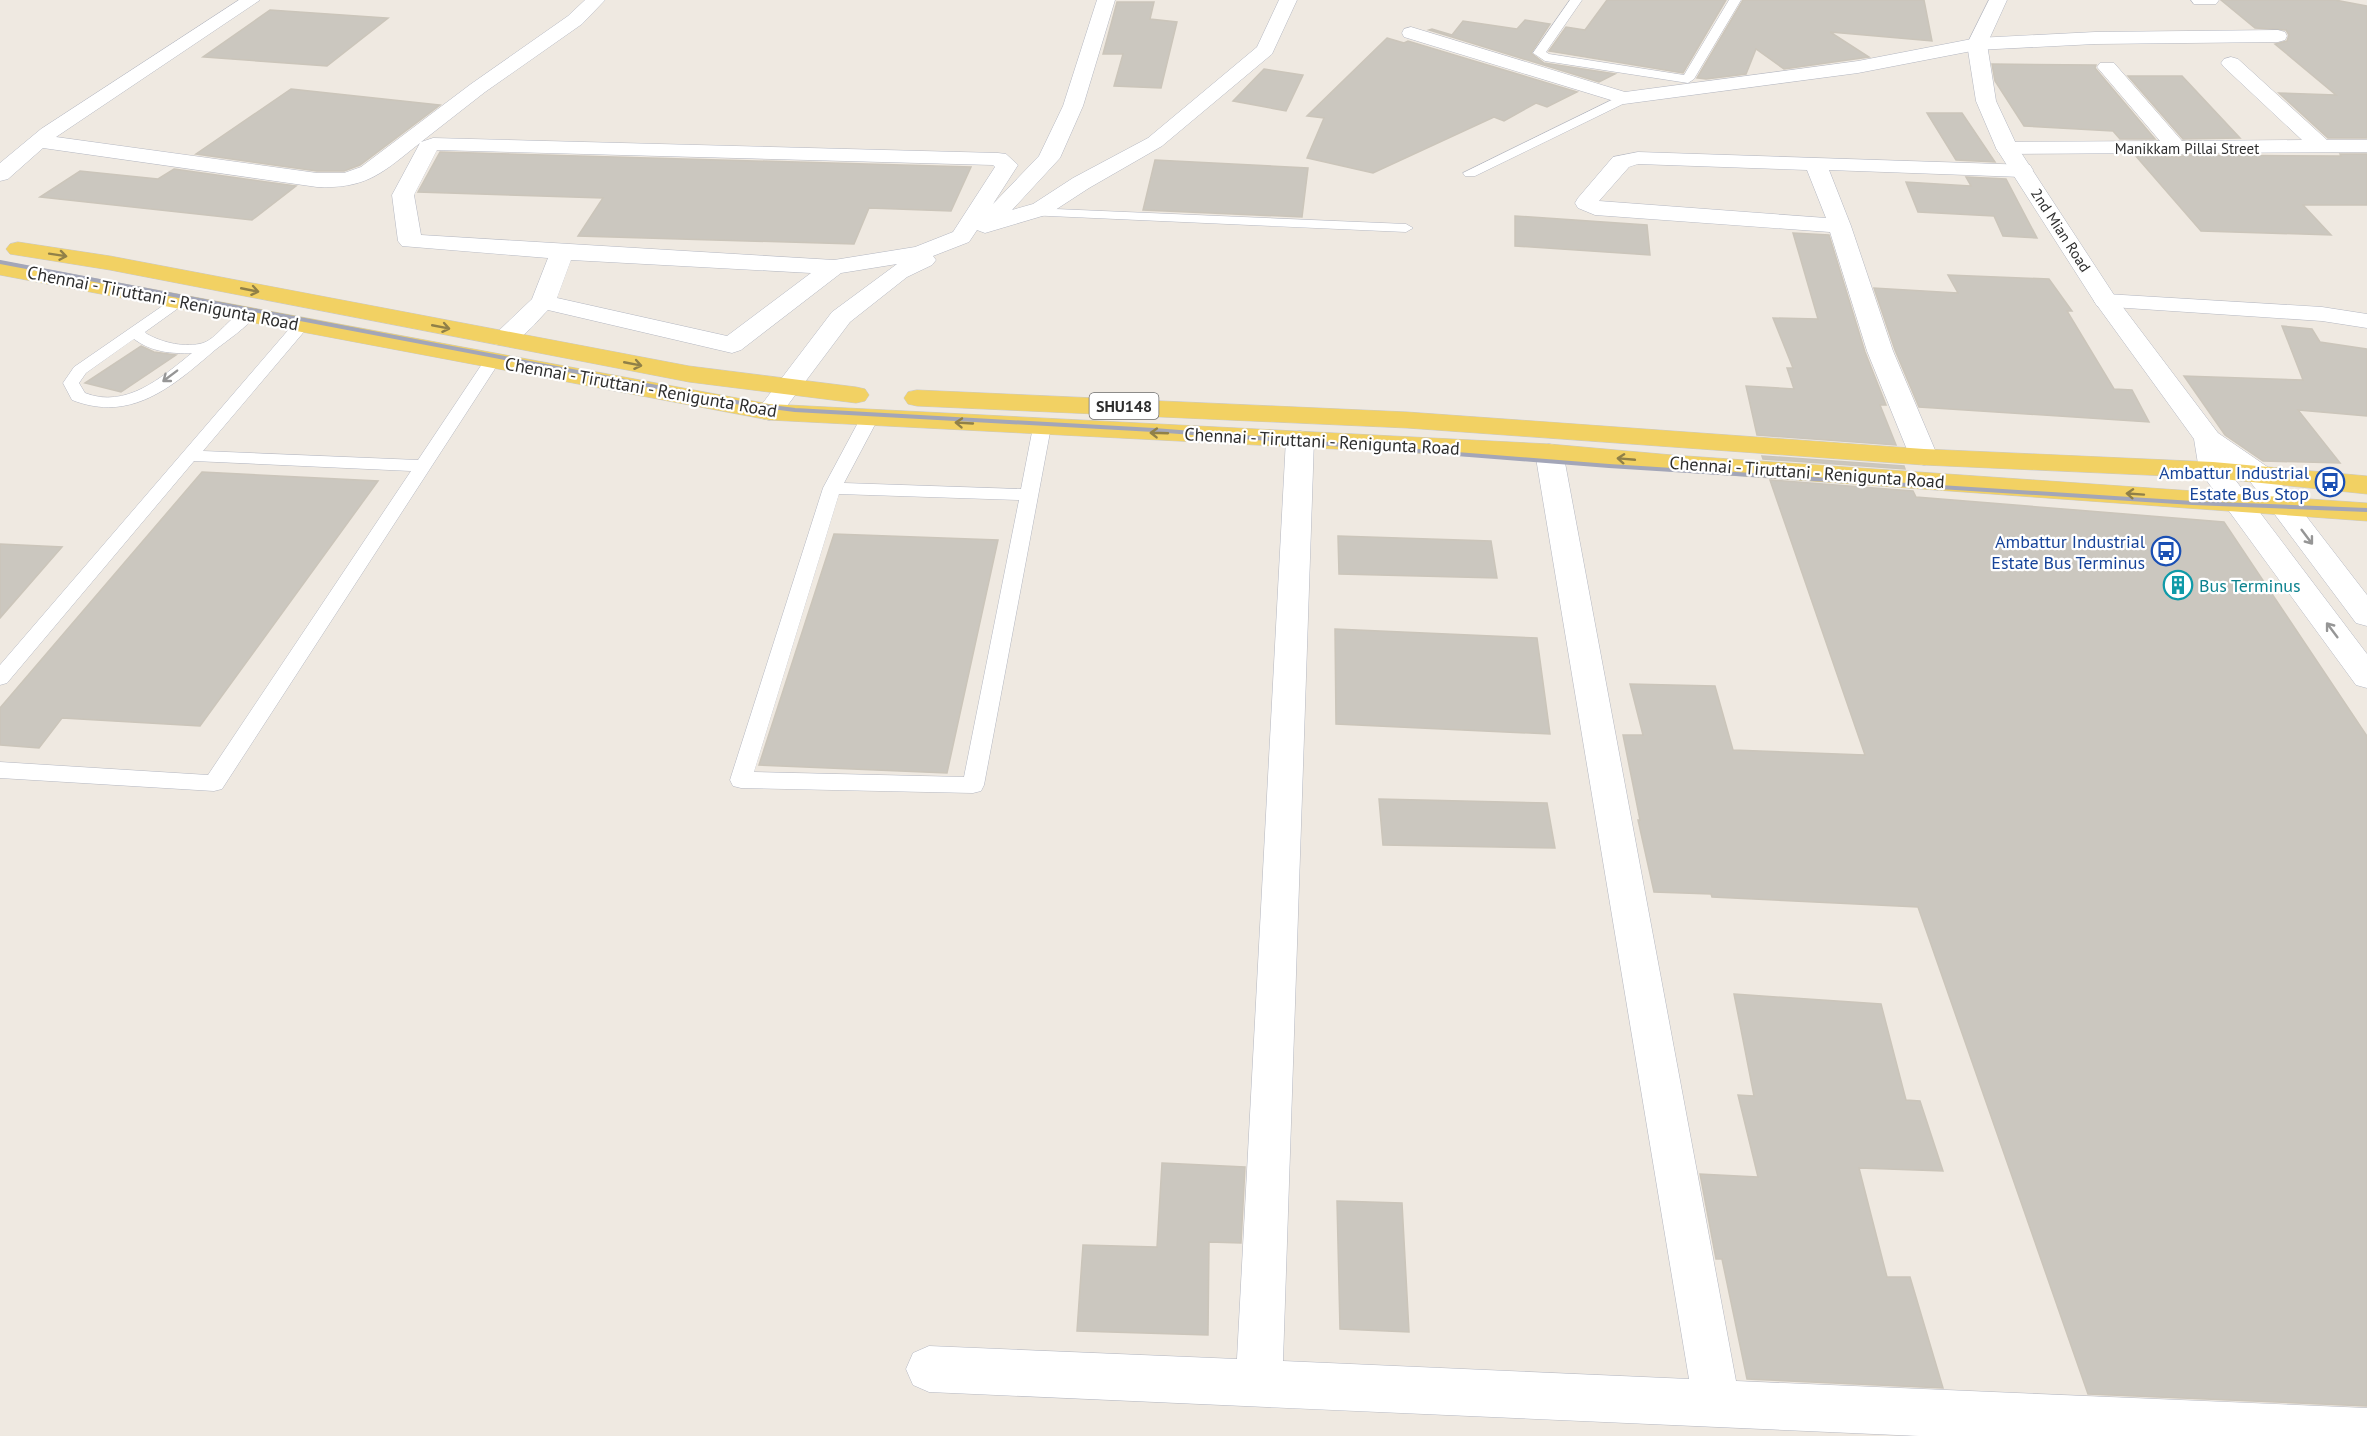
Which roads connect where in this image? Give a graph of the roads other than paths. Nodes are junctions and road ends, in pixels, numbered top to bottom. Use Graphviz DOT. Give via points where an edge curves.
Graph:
graph roads {
  1 [pos="251,0"];
  2 [pos="596,0"];
  3 [pos="1106,0"];
  4 [pos="1288,0"];
  5 [pos="1576,0"];
  6 [pos="1735,0"];
  7 [pos="1998,0"];
  8 [pos="2200,0"];
  9 [pos="2210,0"];
  10 [pos="1412,33"];
  11 [pos="2278,36"];
  12 [pos="1977,44"];
  13 [pos="2231,63"];
  14 [pos="2107,67"];
  15 [pos="1691,84"];
  16 [pos="1623,98"];
  17 [pos="38,141"];
  18 [pos="2367,146"];
  19 [pos="2322,147"];
  20 [pos="2007,148"];
  21 [pos="2178,149"];
  22 [pos="1816,165"];
  23 [pos="2022,170"];
  24 [pos="1470,173"];
  25 [pos="0,174"];
  26 [pos="1032,212"];
  27 [pos="988,224"];
  28 [pos="1840,226"];
  29 [pos="1406,228"];
  30 [pos="0,246"];
  31 [pos="562,252"];
  32 [pos="0,267"];
  33 [pos="834,267"];
  34 [pos="178,301"];
  35 [pos="2106,301"];
  36 [pos="543,302"];
  37 [pos="249,314"];
  38 [pos="2367,321"];
  39 [pos="302,324"];
  40 [pos="135,331"];
  41 [pos="208,347"];
  42 [pos="497,350"];
  43 [pos="787,388"];
  44 [pos="769,412"];
  45 [pos="870,417"];
  46 [pos="1098,418"];
  47 [pos="1042,427"];
  48 [pos="1300,439"];
  49 [pos="2208,440"];
  50 [pos="1549,452"];
  51 [pos="189,456"];
  52 [pos="1924,457"];
  53 [pos="424,466"];
  54 [pos="2213,470"];
  55 [pos="2259,474"];
  56 [pos="2367,485"];
  57 [pos="832,488"];
  58 [pos="1029,495"];
  59 [pos="2235,501"];
  60 [pos="2283,506"];
  61 [pos="2367,512"];
  62 [pos="2367,616"];
  63 [pos="2367,677"];
  64 [pos="0,678"];
  65 [pos="0,770"];
  66 [pos="929,1369"];
  67 [pos="1259,1384"];
  68 [pos="1718,1404"];
  69 [pos="2367,1432"];
  1 -- 17 [label="street"];
  2 -- 17 [label="street" via="575,20 357,178 317,180"];
  3 -- 27 [label="street" via="1073,106 1049,158"];
  4 -- 26 [label="street" via="1265,50 1155,142"];
  5 -- 15 [label="lane" via="1539,53"];
  6 -- 15 [label="lane"];
  7 -- 12 [label="street"];
  8 -- 9 [label="street"];
  10 -- 16 [label="street"];
  11 -- 12 [label="street"];
  12 -- 15 [label="street" via="1858,68"];
  12 -- 20 [label="street, 2nd Mian Road" via="1986,101"];
  13 -- 19 [label="street"];
  14 -- 21 [label="street"];
  15 -- 16 [label="street"];
  16 -- 24 [label="lane"];
  17 -- 25 [label="street"];
  18 -- 19 [label="street, Manikkam Pillai Street"];
  19 -- 21 [label="street, Manikkam Pillai Street"];
  20 -- 21 [label="street, Manikkam Pillai Street"];
  20 -- 23 [label="street, 2nd Mian Road"];
  22 -- 23 [label="street"];
  22 -- 28 [label="street"];
  22 -- 28 [label="street" via="1638,158 1620,162 1586,203 1595,208"];
  23 -- 35 [label="street, 2nd Mian Road"];
  26 -- 27 [label="street"];
  26 -- 29 [label="lane"];
  27 -- 43 [label="street" via="964,241 899,272 842,317"];
  28 -- 52 [label="street" via="1880,351"];
  30 -- 42 [label="main road, Chennai - Tiruttani - Renigunta Road / SHU148, one-way" via="110,263"];
  31 -- 33 [label="street"];
  31 -- 33 [label="street" via="410,241 403,195 428,147 441,144 998,159 1007,165 960,237 920,253"];
  31 -- 36 [label="street"];
  32 -- 34 [label="main road, Chennai - Tiruttani - Renigunta Road / SHU148"];
  33 -- 36 [label="street" via="732,345"];
  34 -- 37 [label="main road, Chennai - Tiruttani - Renigunta Road / SHU148"];
  34 -- 40 [label="lane"];
  35 -- 38 [label="street" via="2322,314"];
  35 -- 49 [label="street, 2nd Mian Road"];
  36 -- 42 [label="street"];
  37 -- 39 [label="main road, Chennai - Tiruttani - Renigunta Road / SHU148"];
  37 -- 41 [label="lane"];
  39 -- 42 [label="main road, Chennai - Tiruttani - Renigunta Road / SHU148"];
  39 -- 51 [label="lane"];
  40 -- 41 [label="lane" via="143,341 165,346 189,350"];
  41 -- 40 [label="lane, one-way" via="136,399 107,403 78,396 71,383 80,370"];
  42 -- 43 [label="main road, Chennai - Tiruttani - Renigunta Road / SHU148, one-way"];
  42 -- 44 [label="main road, Chennai - Tiruttani - Renigunta Road / SHU148"];
  42 -- 53 [label="lane"];
  43 -- 44 [label="street"];
  43 -- 46 [label="main road, Chennai - Tiruttani - Renigunta Road / SHU148"];
  44 -- 45 [label="main road, Chennai - Tiruttani - Renigunta Road / SHU148"];
  47 -- 45 [label="main road, Chennai - Tiruttani - Renigunta Road / SHU148, one-way"];
  45 -- 57 [label="lane"];
  46 -- 47 [label="main road, Chennai - Tiruttani - Renigunta Road / SHU148"];
  48 -- 46 [label="main road, Chennai - Tiruttani - Renigunta Road / SHU148, one-way"];
  46 -- 52 [label="main road, Chennai - Tiruttani - Renigunta Road / SHU148" via="1407,420"];
  47 -- 58 [label="lane"];
  48 -- 50 [label="main road, Chennai - Tiruttani - Renigunta Road / SHU148"];
  48 -- 67 [label="street"];
  49 -- 54 [label="street"];
  49 -- 55 [label="street"];
  59 -- 50 [label="main road, Chennai - Tiruttani - Renigunta Road / SHU148, one-way"];
  50 -- 68 [label="street"];
  51 -- 53 [label="lane"];
  51 -- 64 [label="lane"];
  52 -- 54 [label="main road, Chennai - Tiruttani - Renigunta Road / SHU148"];
  53 -- 65 [label="lane" via="214,783"];
  54 -- 55 [label="main road, Chennai - Tiruttani - Renigunta Road / SHU148"];
  54 -- 59 [label="street"];
  55 -- 56 [label="main road, Chennai - Tiruttani - Renigunta Road / SHU148"];
  55 -- 60 [label="street"];
  57 -- 58 [label="lane"];
  57 -- 58 [label="lane" via="741,780 973,785"];
  59 -- 60 [label="main road, Chennai - Tiruttani - Renigunta Road / SHU148"];
  63 -- 59 [label="street, one-way"];
  60 -- 61 [label="main road, Chennai - Tiruttani - Renigunta Road / SHU148"];
  60 -- 62 [label="street, one-way"];
  66 -- 67 [label="street"];
  67 -- 68 [label="street"];
  68 -- 69 [label="street"];
}
